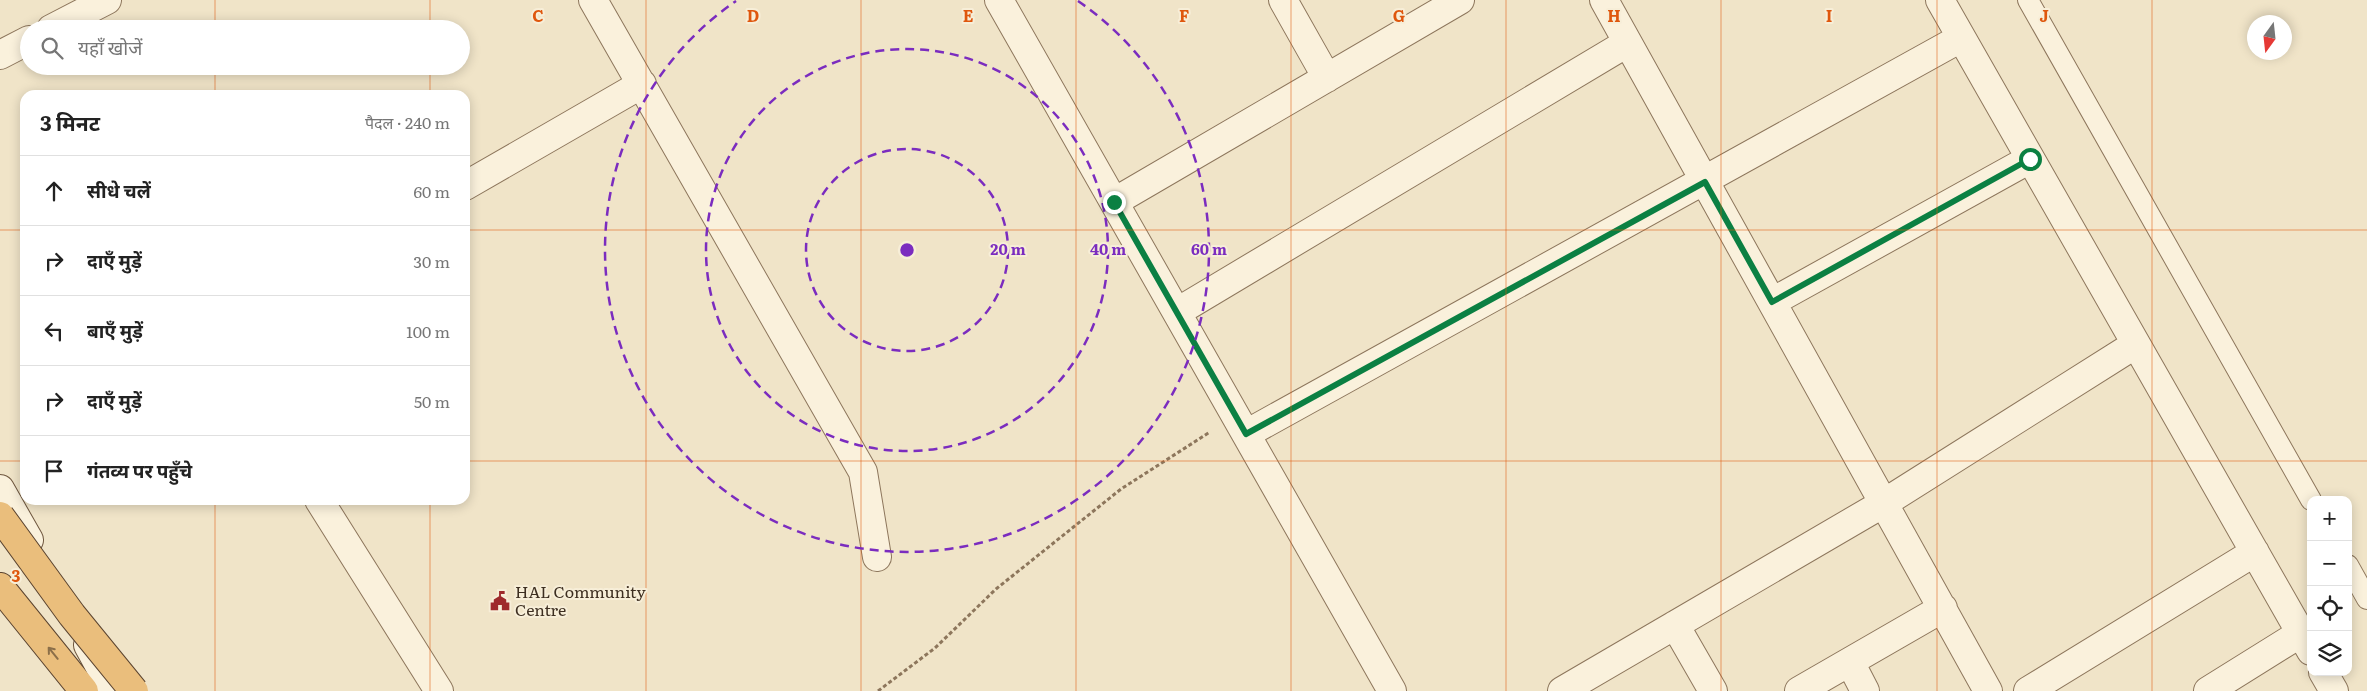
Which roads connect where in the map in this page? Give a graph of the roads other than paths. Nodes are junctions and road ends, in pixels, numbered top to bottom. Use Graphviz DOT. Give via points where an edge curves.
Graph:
graph roads {
  1 [pos="107,0"];
  2 [pos="594,0"];
  3 [pos="1000,0"];
  4 [pos="1283,0"];
  5 [pos="1604,0"];
  6 [pos="1940,0"];
  7 [pos="2028,0"];
  8 [pos="1454,2"];
  9 [pos="68,20"];
  10 [pos="1961,38"];
  11 [pos="1628,43"];
  12 [pos="20,45"];
  13 [pos="0,55"];
  14 [pos="1327,78"];
  15 [pos="642,84"];
  16 [pos="2030,159"];
  17 [pos="1705,182"];
  18 [pos="470,183"];
  19 [pos="1114,202"];
  20 [pos="1772,302"];
  21 [pos="1177,312"];
  22 [pos="2136,344"];
  23 [pos="1241,425"];
  24 [pos="0,489"];
  25 [pos="2309,496"];
  26 [pos="1884,503"];
  27 [pos="322,505"];
  28 [pos="0,516"];
  29 [pos="2255,552"];
  30 [pos="877,557"];
  31 [pos="2352,573"];
  32 [pos="0,587"];
  33 [pos="2367,599"];
  34 [pos="1943,608"];
  35 [pos="1675,625"];
  36 [pos="2306,642"];
  37 [pos="1850,662"];
  38 [pos="2325,676"];
  39 [pos="84,691"];
  40 [pos="113,691"];
  41 [pos="134,691"];
  42 [pos="439,691"];
  43 [pos="1392,691"];
  44 [pos="1562,691"];
  45 [pos="1713,691"];
  46 [pos="1798,691"];
  47 [pos="1865,691"];
  48 [pos="1988,691"];
  49 [pos="2028,691"];
  50 [pos="2208,691"];
  51 [pos="2334,691"];
  1 -- 9 [label="street"];
  2 -- 15 [label="street"];
  3 -- 19 [label="street"];
  4 -- 14 [label="street"];
  5 -- 11 [label="street"];
  6 -- 10 [label="street"];
  7 -- 25 [label="lane"];
  8 -- 14 [label="street"];
  10 -- 16 [label="street"];
  10 -- 17 [label="street"];
  11 -- 17 [label="street"];
  11 -- 21 [label="street"];
  12 -- 13 [label="street"];
  14 -- 19 [label="street"];
  15 -- 18 [label="street"];
  15 -- 30 [label="street" via="863,472"];
  16 -- 20 [label="street"];
  16 -- 22 [label="street"];
  17 -- 20 [label="street"];
  17 -- 23 [label="street"];
  19 -- 21 [label="street"];
  20 -- 26 [label="street"];
  21 -- 23 [label="street"];
  22 -- 26 [label="street"];
  22 -- 29 [label="street"];
  23 -- 43 [label="street"];
  24 -- 40 [label="street"];
  26 -- 34 [label="street"];
  26 -- 35 [label="street"];
  27 -- 42 [label="street"];
  28 -- 41 [label="highway, bridge" via="72,615"];
  29 -- 36 [label="street"];
  29 -- 49 [label="street"];
  31 -- 33 [label="lane"];
  39 -- 32 [label="highway, one-way"];
  34 -- 37 [label="street"];
  34 -- 48 [label="street"];
  35 -- 44 [label="street"];
  35 -- 45 [label="street"];
  36 -- 50 [label="street"];
  37 -- 46 [label="street"];
  37 -- 47 [label="street"];
  38 -- 51 [label="street"];
}
